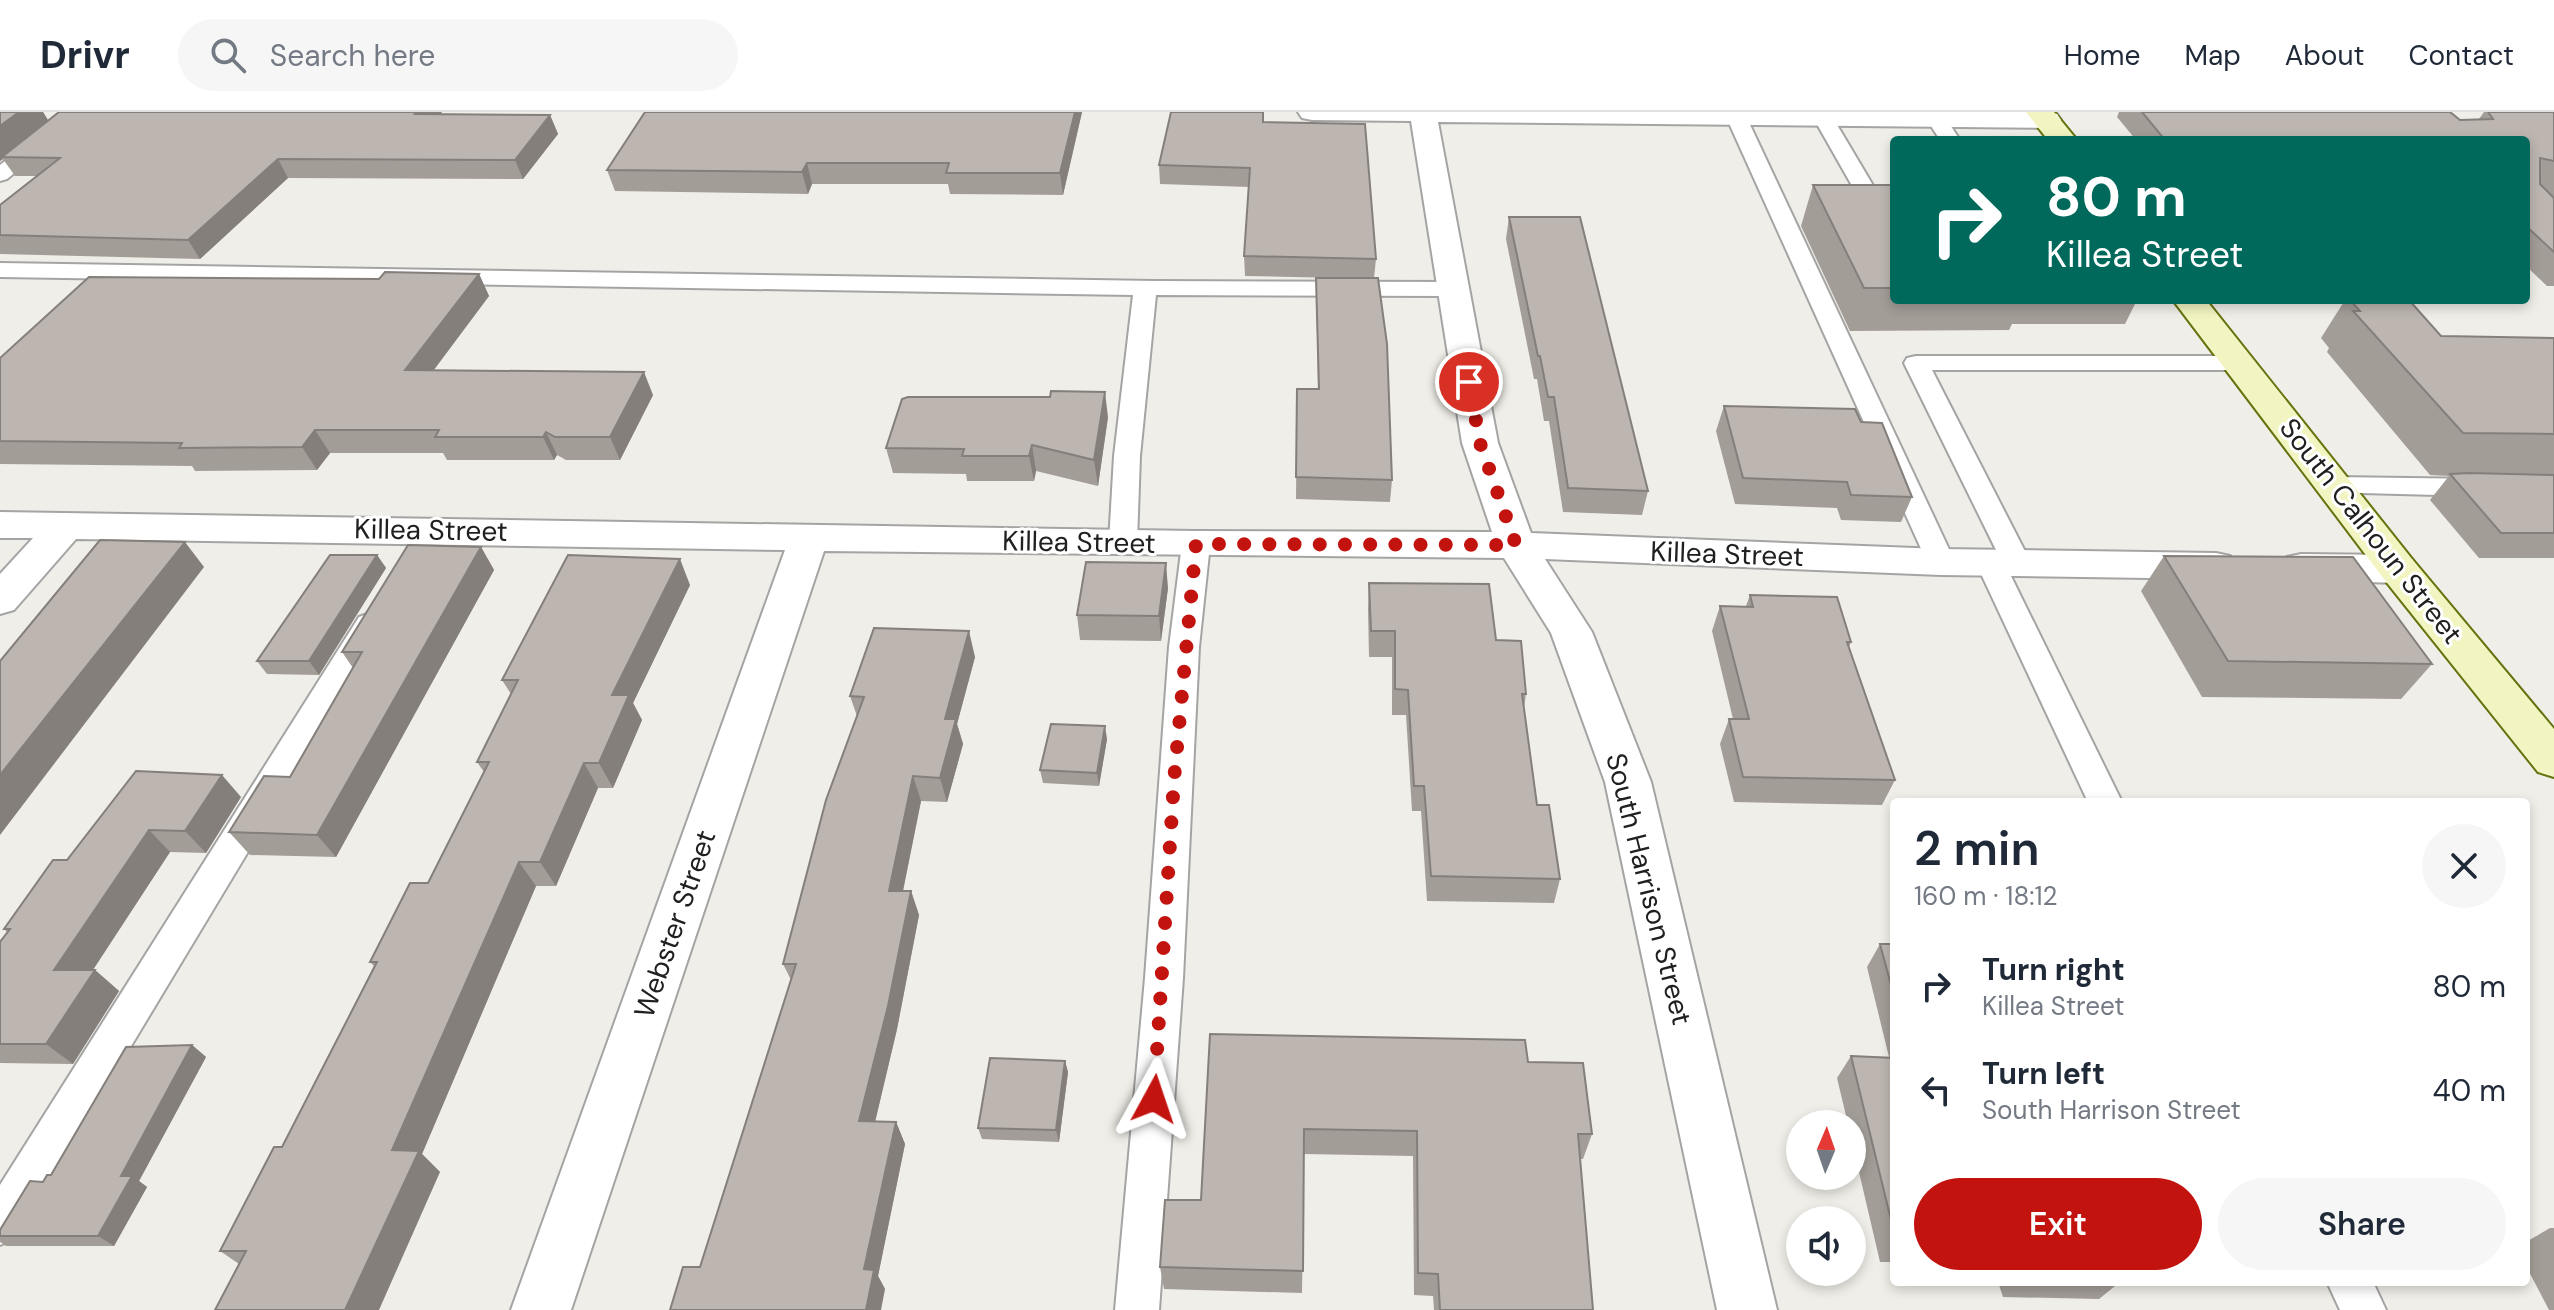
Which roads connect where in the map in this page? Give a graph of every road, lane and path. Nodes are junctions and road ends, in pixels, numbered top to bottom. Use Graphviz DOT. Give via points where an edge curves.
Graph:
graph roads {
  1 [pos="79,112"];
  2 [pos="1312,112"];
  3 [pos="1423,113"];
  4 [pos="1734,114"];
  5 [pos="1823,117"];
  6 [pos="2050,124"];
  7 [pos="1943,129"];
  8 [pos="0,175"];
  9 [pos="1890,216"];
  10 [pos="0,270"];
  11 [pos="1145,288"];
  12 [pos="1452,289"];
  13 [pos="2192,304"];
  14 [pos="2239,363"];
  15 [pos="2333,486"];
  16 [pos="2554,489"];
  17 [pos="0,525"];
  18 [pos="65,527"];
  19 [pos="428,530"];
  20 [pos="809,538"];
  21 [pos="1123,542"];
  22 [pos="1196,544"];
  23 [pos="1516,545"];
  24 [pos="1941,562"];
  25 [pos="2003,563"];
  26 [pos="2398,569"];
  27 [pos="0,600"];
  28 [pos="2554,760"];
  29 [pos="2103,798"];
  30 [pos="0,1224"];
  31 [pos="2351,1286"];
  32 [pos="541,1310"];
  33 [pos="1137,1310"];
  34 [pos="1747,1310"];
  35 [pos="2364,1310"];
  1 -- 8 [label="lane"];
  2 -- 3 [label="street"];
  3 -- 4 [label="street"];
  3 -- 12 [label="street, South Harrison Street"];
  4 -- 5 [label="street"];
  4 -- 24 [label="lane"];
  5 -- 7 [label="street"];
  5 -- 9 [label="lane" via="1880,216"];
  6 -- 7 [label="street"];
  10 -- 11 [label="lane"];
  11 -- 12 [label="lane"];
  11 -- 21 [label="lane"];
  12 -- 23 [label="street, South Harrison Street" via="1480,443"];
  13 -- 14 [label="street, South Calhoun Street"];
  14 -- 15 [label="street, South Calhoun Street"];
  14 -- 25 [label="lane" via="1916,363"];
  15 -- 16 [label="lane"];
  15 -- 26 [label="street, South Calhoun Street"];
  17 -- 18 [label="street, Killea Street"];
  18 -- 19 [label="street, Killea Street"];
  18 -- 27 [label="street"];
  19 -- 20 [label="street, Killea Street"];
  19 -- 30 [label="lane"];
  20 -- 21 [label="street, Killea Street"];
  20 -- 32 [label="street, Webster Street"];
  21 -- 22 [label="street, Killea Street"];
  22 -- 23 [label="street, Killea Street"];
  22 -- 33 [label="lane"];
  23 -- 24 [label="street, Killea Street"];
  23 -- 34 [label="street, South Harrison Street" via="1571,632 1628,782"];
  24 -- 25 [label="street, Killea Street"];
  25 -- 26 [label="street, Killea Street"];
  25 -- 29 [label="lane"];
  26 -- 28 [label="street, South Calhoun Street"];
  31 -- 35 [label="lane"];
}
